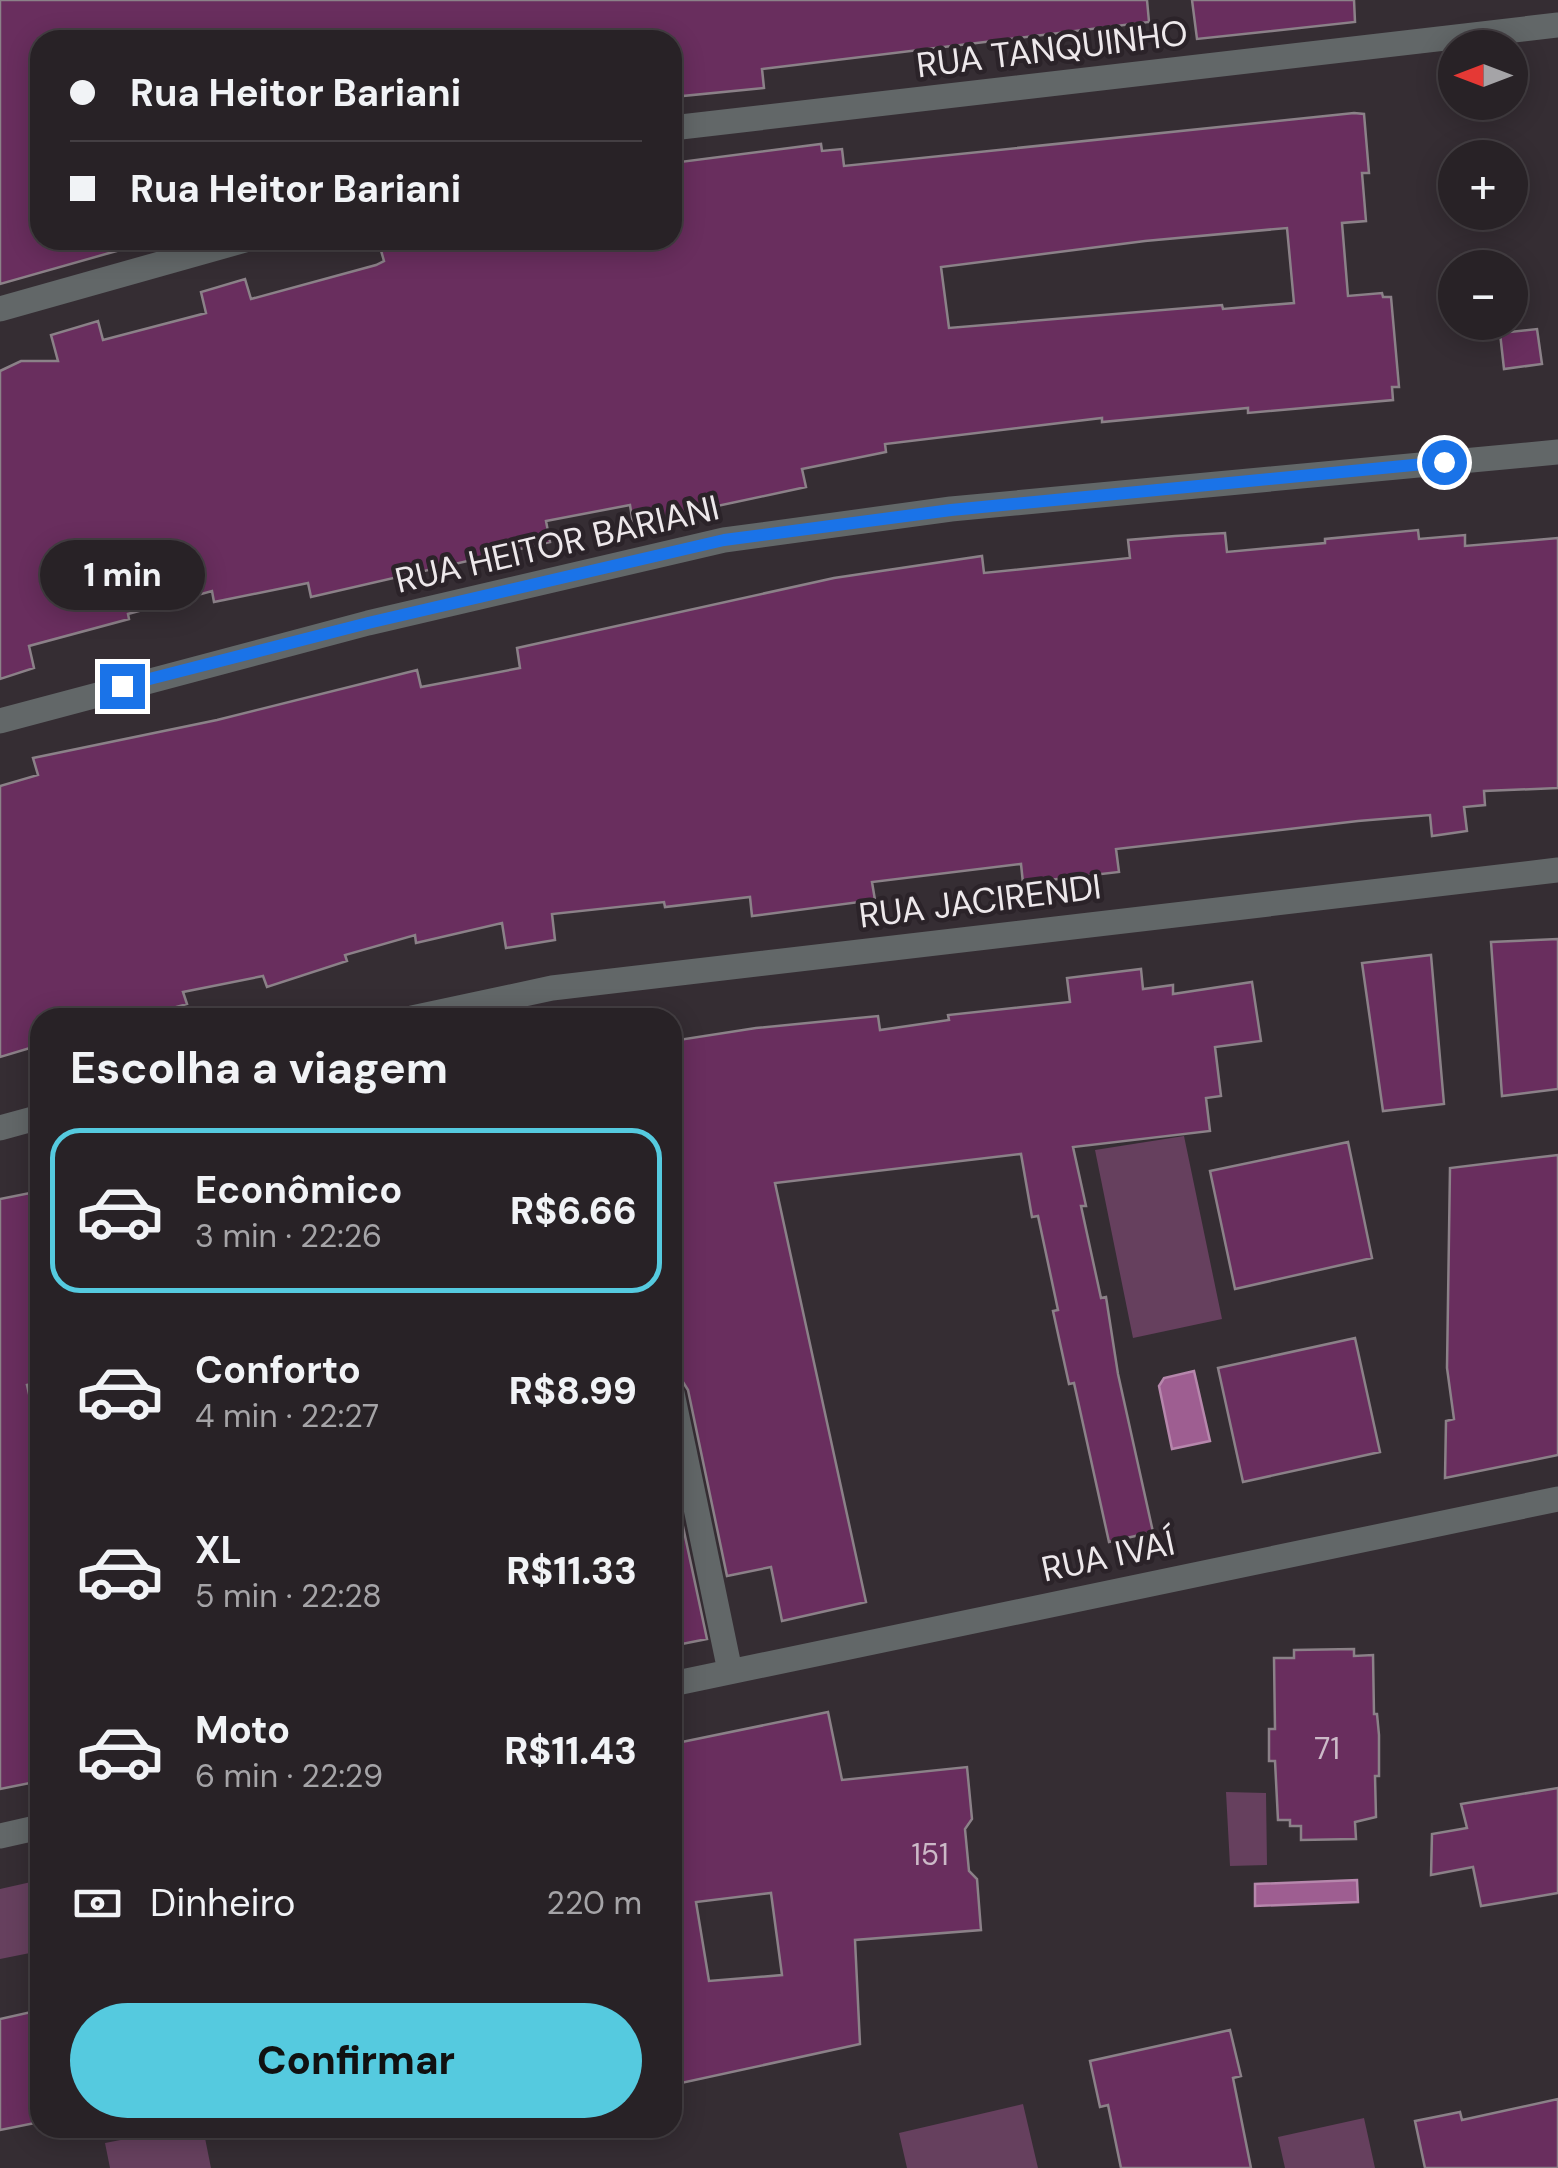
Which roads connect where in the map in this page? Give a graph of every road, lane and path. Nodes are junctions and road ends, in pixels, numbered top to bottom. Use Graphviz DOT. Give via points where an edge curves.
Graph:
graph roads {
  1 [pos="1558,25"];
  2 [pos="682,127"];
  3 [pos="210,250"];
  4 [pos="0,310"];
  5 [pos="1558,452"];
  6 [pos="0,721"];
  7 [pos="1558,870"];
  8 [pos="459,1008"];
  9 [pos="30,1120"];
  10 [pos="0,1128"];
  11 [pos="682,1441"];
  12 [pos="1558,1499"];
  13 [pos="730,1671"];
  14 [pos="682,1682"];
  15 [pos="30,1829"];
  16 [pos="0,1836"];
  1 -- 2 [label="street, RUA TANQUINHO"];
  3 -- 4 [label="street"];
  5 -- 6 [label="street, RUA HEITOR BARIANI" via="951,510 724,540 368,623"];
  7 -- 8 [label="street, RUA JACIRENDI" via="552,988"];
  9 -- 10 [label="street"];
  11 -- 13 [label="street"];
  12 -- 13 [label="street, RUA IVAÍ"];
  13 -- 14 [label="street, RUA IVAÍ"];
  15 -- 16 [label="street"];
}
